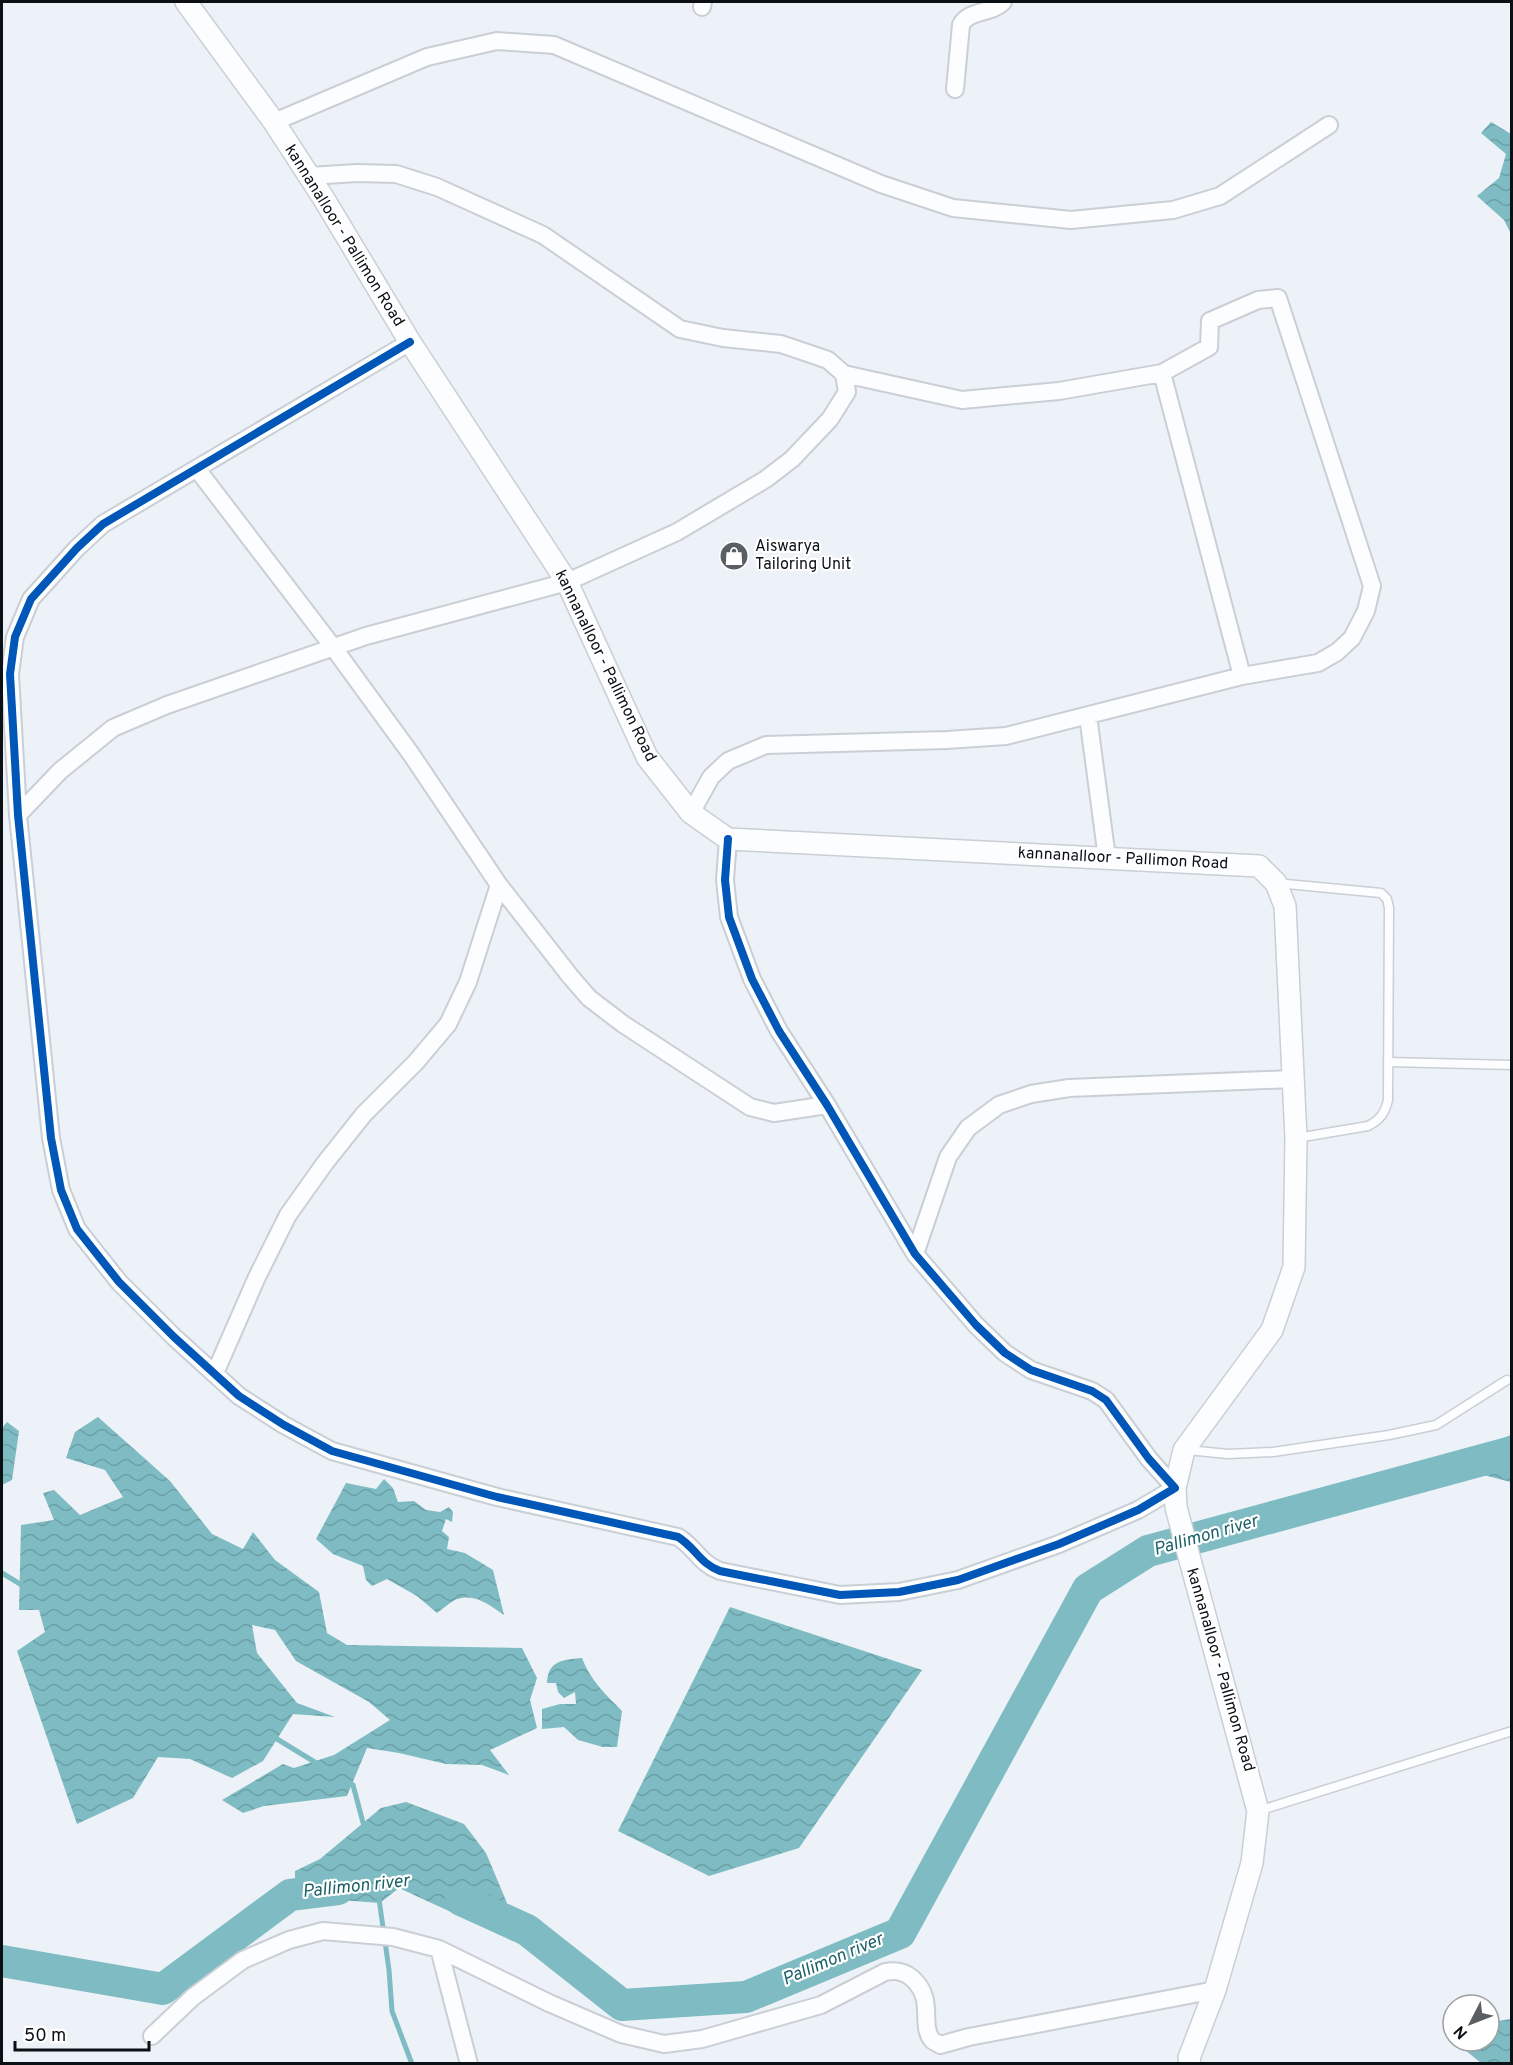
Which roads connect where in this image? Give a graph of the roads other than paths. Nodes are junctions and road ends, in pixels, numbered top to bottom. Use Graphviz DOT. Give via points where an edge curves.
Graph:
graph roads {
  1 [pos="186,2"];
  2 [pos="1003,2"];
  3 [pos="955,89"];
  4 [pos="274,122"];
  5 [pos="1329,125"];
  6 [pos="309,176"];
  7 [pos="410,342"];
  8 [pos="1162,372"];
  9 [pos="844,374"];
  10 [pos="196,469"];
  11 [pos="567,582"];
  12 [pos="333,647"];
  13 [pos="1242,676"];
  14 [pos="1088,716"];
  15 [pos="691,813"];
  16 [pos="18,815"];
  17 [pos="728,839"];
  18 [pos="1107,858"];
  19 [pos="1276,883"];
  20 [pos="499,885"];
  21 [pos="1388,1062"];
  22 [pos="1512,1065"];
  23 [pos="1293,1079"];
  24 [pos="827,1105"];
  25 [pos="1296,1138"];
  26 [pos="915,1254"];
  27 [pos="215,1373"];
  28 [pos="1507,1380"];
  29 [pos="1184,1450"];
  30 [pos="1175,1497"];
  31 [pos="1512,1731"];
  32 [pos="1258,1811"];
  33 [pos="439,1949"];
  34 [pos="1215,1990"];
  35 [pos="152,2036"];
  36 [pos="469,2064"];
  37 [pos="1190,2064"];
  1 -- 4 [label="street, kannanalloor - Pallimon Road"];
  2 -- 3 [label="street" via="993,10 963,20"];
  4 -- 5 [label="street" via="427,57 497,41 554,45 880,184 953,207 1071,220 1173,210 1220,196"];
  4 -- 6 [label="street, kannanalloor - Pallimon Road"];
  6 -- 7 [label="street, kannanalloor - Pallimon Road"];
  6 -- 9 [label="street" via="396,174 437,187 543,235 680,329 781,344 828,360"];
  7 -- 10 [label="street"];
  7 -- 11 [label="street, kannanalloor - Pallimon Road"];
  8 -- 9 [label="street" via="1059,391 962,400"];
  8 -- 13 [label="street"];
  8 -- 13 [label="street" via="1209,347 1210,321 1258,300 1278,298 1372,586 1366,611 1352,638 1337,652 1318,663"];
  9 -- 11 [label="street" via="847,393 830,419 792,459 766,479 677,532"];
  10 -- 12 [label="street"];
  10 -- 16 [label="street" via="103,524 31,599 15,637 10,674"];
  11 -- 12 [label="street"];
  11 -- 15 [label="street, kannanalloor - Pallimon Road" via="647,757"];
  12 -- 16 [label="street" via="167,705 114,728 60,771"];
  12 -- 20 [label="street"];
  13 -- 14 [label="street"];
  14 -- 15 [label="street" via="1006,736 766,745 728,762 711,777"];
  14 -- 18 [label="street"];
  15 -- 17 [label="street, kannanalloor - Pallimon Road"];
  16 -- 27 [label="street" via="51,1138 61,1190 77,1229 119,1282"];
  17 -- 18 [label="street, kannanalloor - Pallimon Road"];
  17 -- 24 [label="street" via="725,880 729,917 748,969 779,1031"];
  18 -- 19 [label="street, kannanalloor - Pallimon Road" via="1259,866"];
  19 -- 21 [label="lane" via="1381,893 1387,899"];
  19 -- 23 [label="street, kannanalloor - Pallimon Road" via="1284,906"];
  20 -- 24 [label="street" via="589,998 623,1024 750,1107 774,1113"];
  20 -- 27 [label="street" via="468,982 448,1024 364,1114 288,1215"];
  21 -- 22 [label="lane"];
  21 -- 25 [label="lane" via="1388,1100 1378,1122"];
  23 -- 25 [label="street, kannanalloor - Pallimon Road"];
  23 -- 26 [label="street" via="1068,1088 1031,1094 999,1105 968,1128 948,1157"];
  24 -- 26 [label="street"];
  25 -- 29 [label="street, kannanalloor - Pallimon Road" via="1294,1267 1272,1330"];
  26 -- 30 [label="street" via="1005,1353 1031,1370 1092,1391 1106,1400"];
  27 -- 30 [label="street" via="239,1396 332,1451 497,1497 678,1537 707,1566 720,1571 840,1594 899,1592 958,1580"];
  28 -- 29 [label="lane" via="1436,1425 1273,1452 1228,1454"];
  29 -- 30 [label="street, kannanalloor - Pallimon Road"];
  30 -- 32 [label="street, kannanalloor - Pallimon Road"];
  31 -- 32 [label="lane"];
  32 -- 34 [label="street, kannanalloor - Pallimon Road" via="1252,1863"];
  33 -- 34 [label="street" via="621,2034 664,2044 702,2039 821,2005 896,1970 919,1985 925,1997 932,2039 940,2045"];
  33 -- 35 [label="street" via="393,1937 323,1931 289,1940 243,1960 193,1997"];
  33 -- 36 [label="street"];
  34 -- 37 [label="street, kannanalloor - Pallimon Road"];
}
